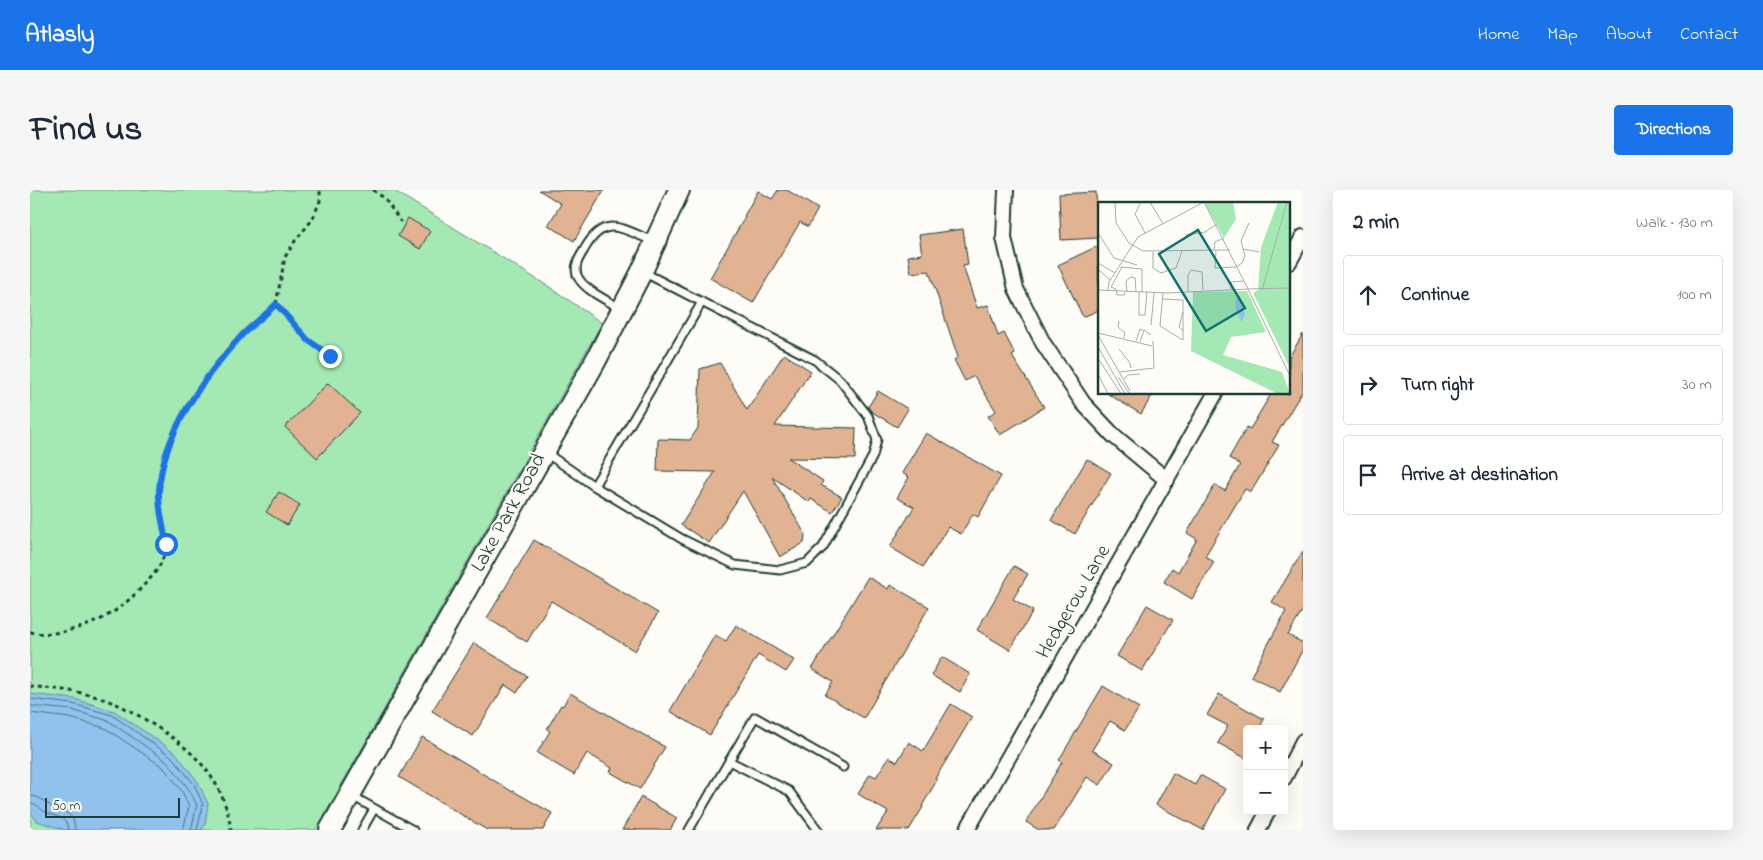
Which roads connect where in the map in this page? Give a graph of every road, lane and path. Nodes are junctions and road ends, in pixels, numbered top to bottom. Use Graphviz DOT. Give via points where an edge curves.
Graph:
graph roads {
  1 [pos="320,190"];
  2 [pos="373,190"];
  3 [pos="679,190"];
  4 [pos="1006,190"];
  5 [pos="401,222"];
  6 [pos="1303,237"];
  7 [pos="655,242"];
  8 [pos="1290,260"];
  9 [pos="642,272"];
  10 [pos="702,302"];
  11 [pos="276,304"];
  12 [pos="623,310"];
  13 [pos="330,356"];
  14 [pos="1214,395"];
  15 [pos="544,452"];
  16 [pos="1167,480"];
  17 [pos="594,486"];
  18 [pos="30,632"];
  19 [pos="30,686"];
  20 [pos="1303,741"];
  21 [pos="729,761"];
  22 [pos="843,767"];
  23 [pos="1288,770"];
  24 [pos="350,795"];
  25 [pos="374,808"];
  26 [pos="1266,815"];
  27 [pos="231,830"];
  28 [pos="330,830"];
  29 [pos="362,830"];
  30 [pos="413,830"];
  31 [pos="689,830"];
  32 [pos="818,830"];
  33 [pos="967,830"];
  34 [pos="1258,830"];
  1 -- 11 [label="path" via="320,201 312,220 285,257"];
  2 -- 5 [label="path" via="384,198"];
  3 -- 7 [label="main road, Lake Park Road"];
  4 -- 16 [label="street" via="1004,238 1016,289 1043,343 1084,403 1107,429"];
  6 -- 8 [label="street"];
  7 -- 9 [label="main road, Lake Park Road"];
  7 -- 12 [label="lane" via="608,226 588,242 576,263 577,276 585,286"];
  9 -- 10 [label="lane"];
  9 -- 12 [label="main road, Lake Park Road"];
  10 -- 17 [label="lane"];
  10 -- 17 [label="lane" via="815,360 840,380 868,416 877,440 874,456 823,547 807,563 780,570 734,565 682,539"];
  11 -- 13 [label="path" via="308,340"];
  11 -- 18 [label="path" via="223,356 195,396 172,440 160,479 159,501 166,544 156,572 128,602 92,624 57,633"];
  12 -- 15 [label="main road, Lake Park Road"];
  14 -- 16 [label="street, Hedgerow Lane"];
  15 -- 17 [label="lane"];
  15 -- 24 [label="main road, Lake Park Road"];
  16 -- 33 [label="street, Hedgerow Lane"];
  19 -- 27 [label="path" via="75,692 114,702 169,734 207,769 222,798"];
  20 -- 23 [label="street"];
  21 -- 22 [label="lane" via="755,717"];
  21 -- 31 [label="lane"];
  21 -- 32 [label="lane" via="789,791"];
  24 -- 25 [label="lane"];
  24 -- 28 [label="main road, Lake Park Road"];
  25 -- 29 [label="lane"];
  25 -- 30 [label="lane"];
  26 -- 34 [label="street"];
}
